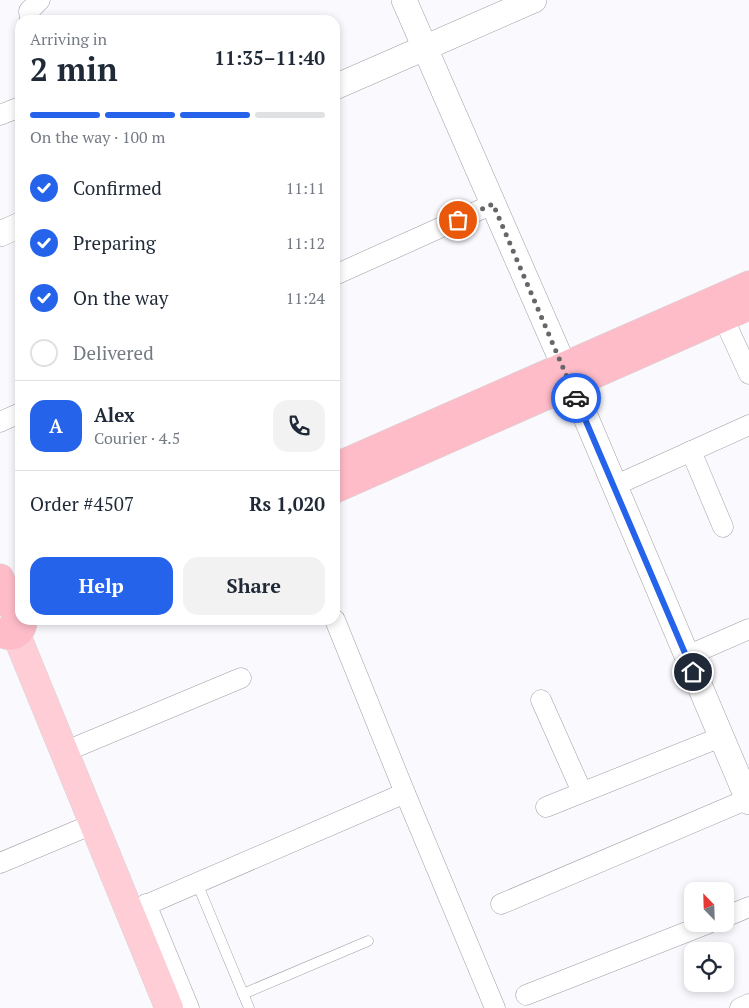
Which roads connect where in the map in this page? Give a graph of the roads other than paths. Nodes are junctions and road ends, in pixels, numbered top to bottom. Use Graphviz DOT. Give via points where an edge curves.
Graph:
graph roads {
  1 [pos="40,0"];
  2 [pos="404,0"];
  3 [pos="534,0"];
  4 [pos="29,15"];
  5 [pos="425,48"];
  6 [pos="340,85"];
  7 [pos="15,109"];
  8 [pos="0,115"];
  9 [pos="493,204"];
  10 [pos="15,227"];
  11 [pos="0,234"];
  12 [pos="340,273"];
  13 [pos="749,285"];
  14 [pos="749,306"];
  15 [pos="723,317"];
  16 [pos="749,374"];
  17 [pos="567,375"];
  18 [pos="15,415"];
  19 [pos="0,422"];
  20 [pos="749,425"];
  21 [pos="691,452"];
  22 [pos="340,465"];
  23 [pos="340,486"];
  24 [pos="614,486"];
  25 [pos="723,527"];
  26 [pos="0,578"];
  27 [pos="14,618"];
  28 [pos="17,625"];
  29 [pos="337,625"];
  30 [pos="749,628"];
  31 [pos="686,656"];
  32 [pos="241,678"];
  33 [pos="541,700"];
  34 [pos="721,737"];
  35 [pos="64,752"];
  36 [pos="582,792"];
  37 [pos="405,793"];
  38 [pos="748,795"];
  39 [pos="546,807"];
  40 [pos="93,824"];
  41 [pos="0,863"];
  42 [pos="197,883"];
  43 [pos="502,904"];
  44 [pos="749,907"];
  45 [pos="138,908"];
  46 [pos="734,913"];
  47 [pos="687,932"];
  48 [pos="368,941"];
  49 [pos="243,994"];
  50 [pos="526,995"];
  51 [pos="749,1004"];
  52 [pos="169,1008"];
  53 [pos="189,1008"];
  54 [pos="249,1008"];
  55 [pos="495,1008"];
  56 [pos="740,1008"];
  1 -- 4 [label="street" via="29,11"];
  2 -- 5 [label="street"];
  3 -- 5 [label="street"];
  5 -- 6 [label="street"];
  5 -- 9 [label="street"];
  7 -- 8 [label="street"];
  9 -- 12 [label="street"];
  9 -- 17 [label="street"];
  10 -- 11 [label="street"];
  13 -- 17 [label="highway"];
  14 -- 15 [label="highway"];
  15 -- 16 [label="street"];
  15 -- 17 [label="highway"];
  17 -- 22 [label="highway"];
  17 -- 23 [label="highway"];
  17 -- 24 [label="street"];
  18 -- 19 [label="street"];
  20 -- 21 [label="street"];
  21 -- 24 [label="street"];
  21 -- 25 [label="street"];
  24 -- 31 [label="street"];
  26 -- 27 [label="highway"];
  28 -- 35 [label="main road"];
  29 -- 37 [label="street"];
  30 -- 31 [label="street"];
  31 -- 34 [label="street"];
  32 -- 35 [label="street"];
  33 -- 36 [label="street"];
  34 -- 36 [label="street"];
  34 -- 38 [label="street"];
  35 -- 40 [label="main road"];
  36 -- 39 [label="street"];
  37 -- 42 [label="street"];
  37 -- 55 [label="street"];
  38 -- 43 [label="street"];
  40 -- 41 [label="street"];
  40 -- 45 [label="main road"];
  42 -- 45 [label="street"];
  42 -- 49 [label="lane"];
  44 -- 46 [label="street"];
  45 -- 52 [label="main road"];
  45 -- 53 [label="street"];
  47 -- 50 [label="street"];
  48 -- 49 [label="lane"];
  49 -- 54 [label="lane"];
  51 -- 56 [label="street"];
}
